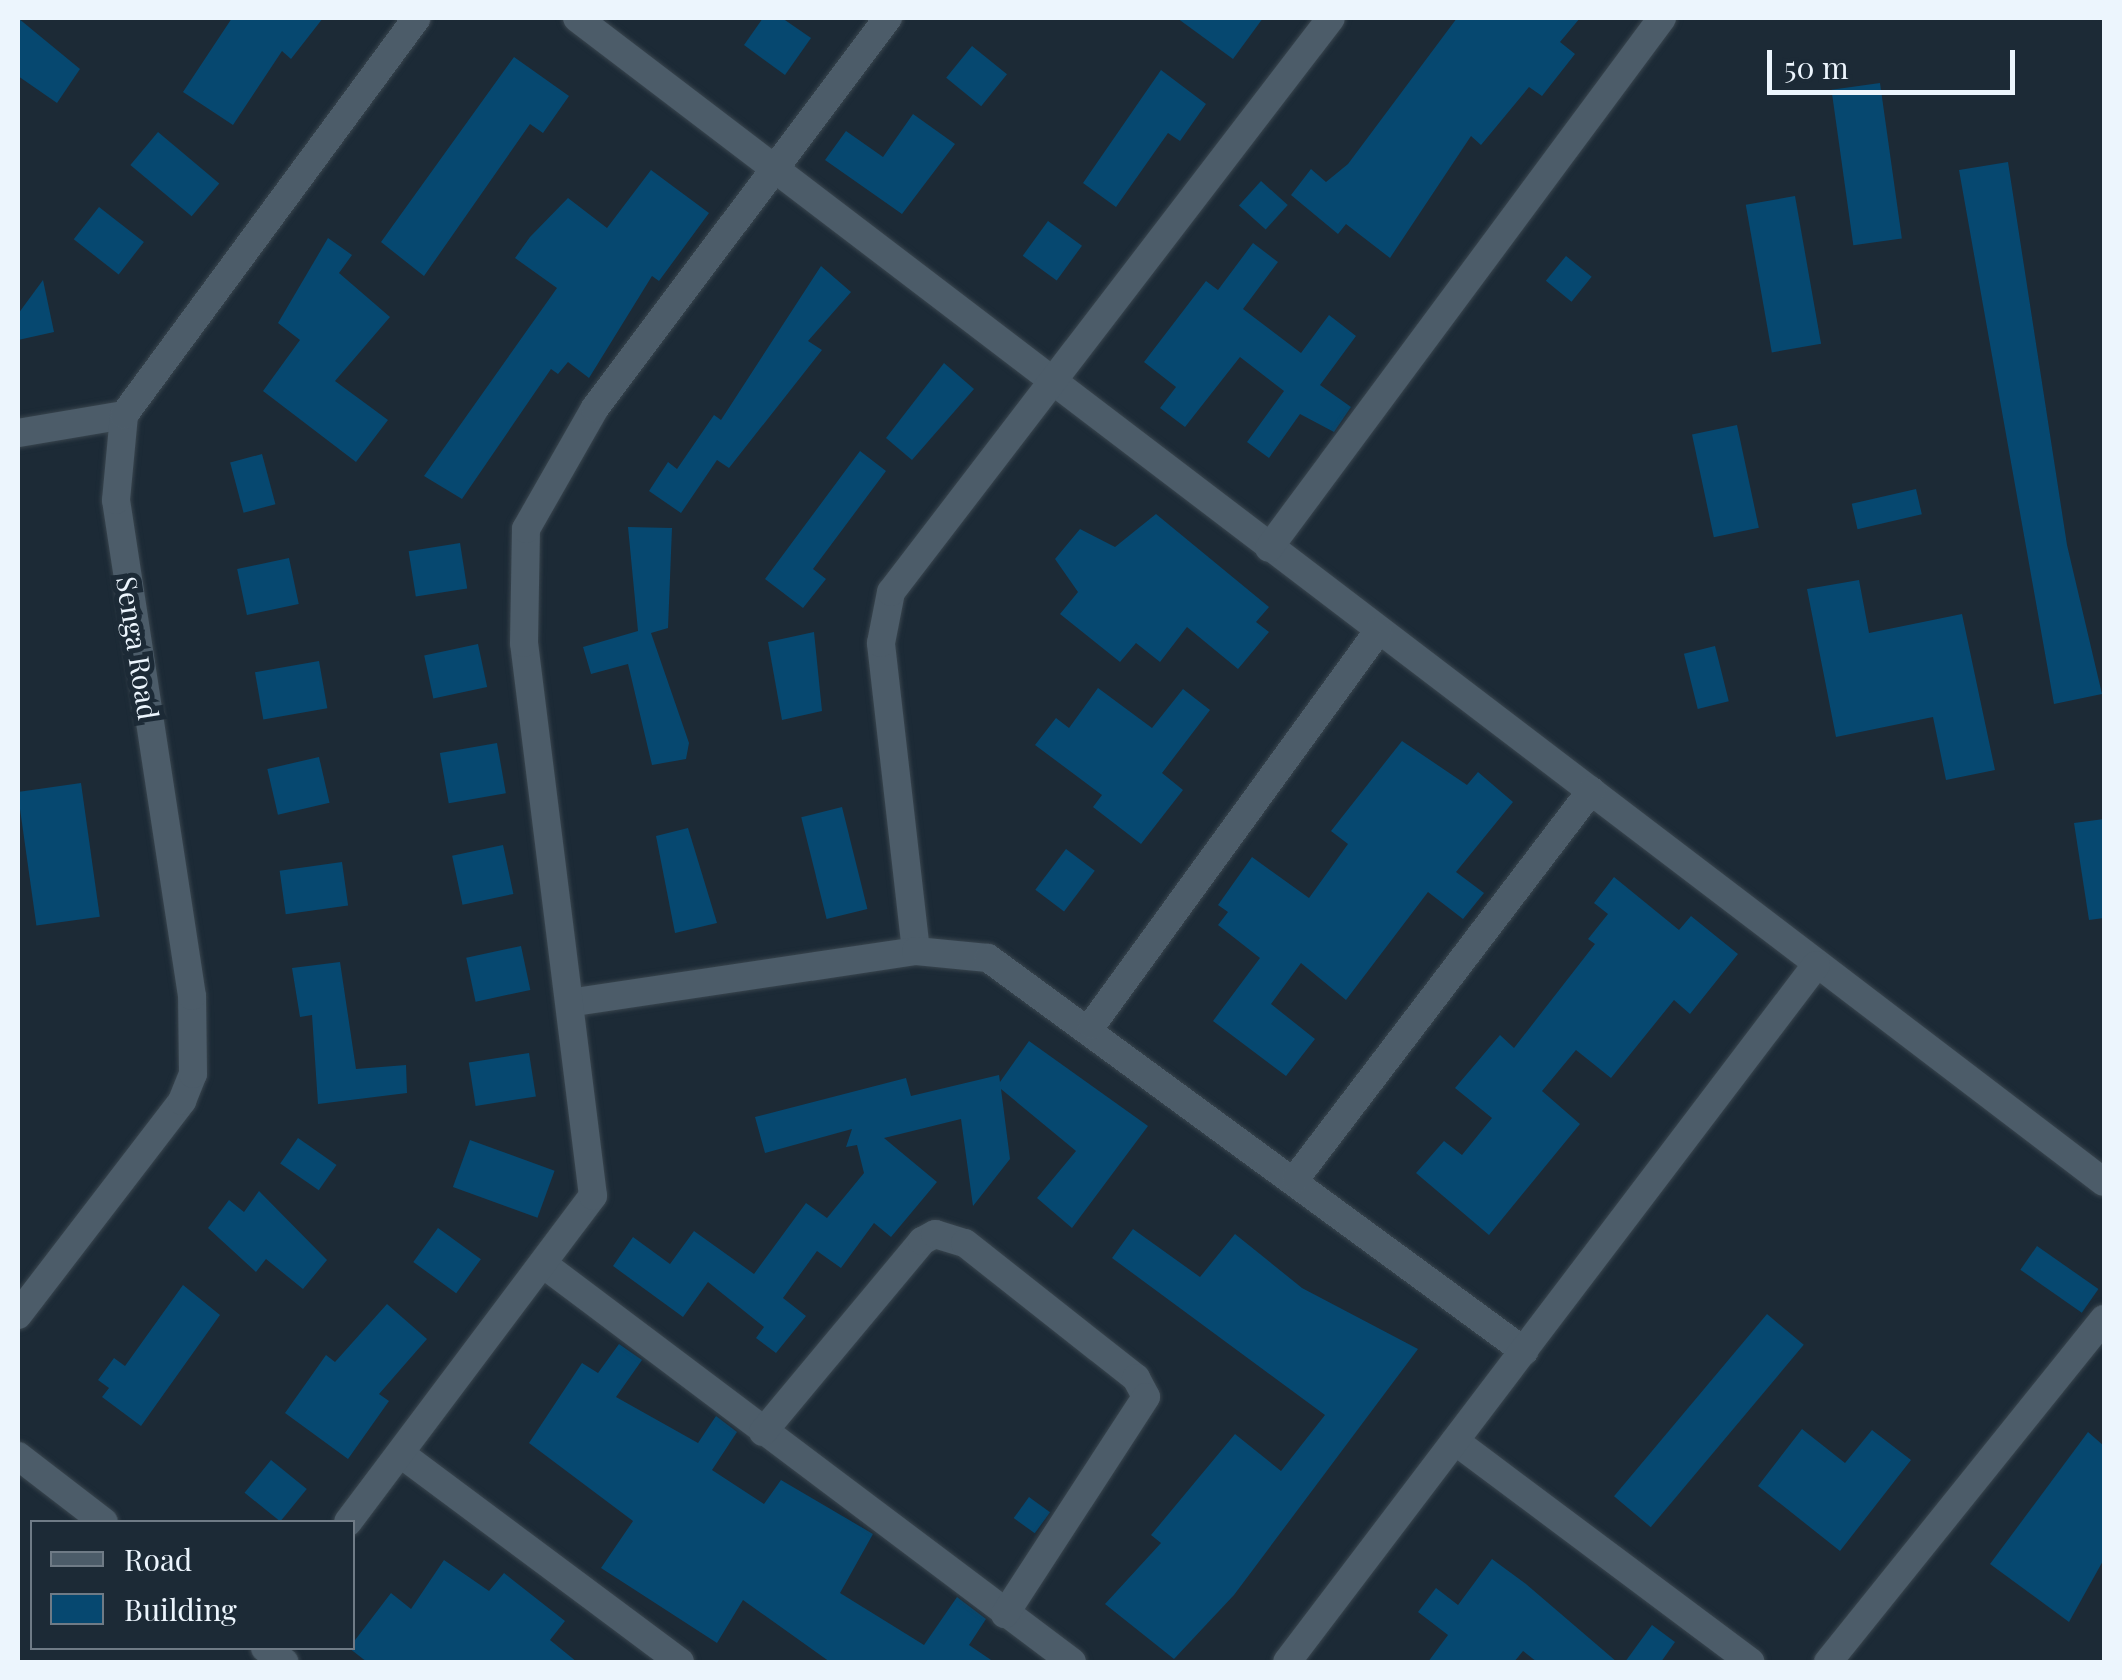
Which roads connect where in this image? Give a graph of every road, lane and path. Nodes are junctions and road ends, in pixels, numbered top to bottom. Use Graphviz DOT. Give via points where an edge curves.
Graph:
graph roads {
  1 [pos="417,18"];
  2 [pos="577,18"];
  3 [pos="888,18"];
  4 [pos="1331,18"];
  5 [pos="1662,18"];
  6 [pos="773,166"];
  7 [pos="1051,382"];
  8 [pos="124,416"];
  9 [pos="18,433"];
  10 [pos="1269,548"];
  11 [pos="1378,632"];
  12 [pos="1591,791"];
  13 [pos="916,951"];
  14 [pos="1816,964"];
  15 [pos="575,1002"];
  16 [pos="1092,1026"];
  17 [pos="1296,1178"];
  18 [pos="2104,1182"];
  19 [pos="547,1267"];
  20 [pos="18,1315"];
  21 [pos="2104,1319"];
  22 [pos="1524,1350"];
  23 [pos="762,1432"];
  24 [pos="1455,1441"];
  25 [pos="401,1454"];
  26 [pos="18,1456"];
  27 [pos="101,1520"];
  28 [pos="350,1520"];
  29 [pos="1005,1614"];
  30 [pos="680,1662"];
  31 [pos="1072,1662"];
  32 [pos="1287,1662"];
  33 [pos="1750,1662"];
  34 [pos="1828,1662"];
  1 -- 8 [label="street"];
  2 -- 6 [label="street"];
  3 -- 6 [label="street"];
  4 -- 7 [label="street"];
  5 -- 10 [label="street"];
  6 -- 7 [label="street"];
  6 -- 15 [label="street" via="595,408 526,529 524,643"];
  7 -- 10 [label="street"];
  7 -- 13 [label="street" via="886,606 881,644"];
  8 -- 9 [label="street"];
  8 -- 20 [label="street, Senga Road" via="116,500 192,996 193,1074 182,1101"];
  10 -- 11 [label="street"];
  11 -- 12 [label="street"];
  11 -- 16 [label="street"];
  12 -- 14 [label="street"];
  12 -- 17 [label="street"];
  13 -- 15 [label="street"];
  13 -- 16 [label="street" via="988,958"];
  14 -- 18 [label="street"];
  14 -- 22 [label="street"];
  15 -- 19 [label="street" via="594,1183 587,1212"];
  16 -- 17 [label="street"];
  17 -- 22 [label="street"];
  19 -- 23 [label="street"];
  19 -- 25 [label="street"];
  21 -- 34 [label="street"];
  22 -- 24 [label="street"];
  23 -- 29 [label="street"];
  23 -- 29 [label="street" via="922,1241 936,1234 965,1242 1136,1378 1146,1397"];
  24 -- 32 [label="street"];
  24 -- 33 [label="street"];
  25 -- 28 [label="street"];
  25 -- 30 [label="street"];
  26 -- 27 [label="street"];
  29 -- 31 [label="street"];
}
